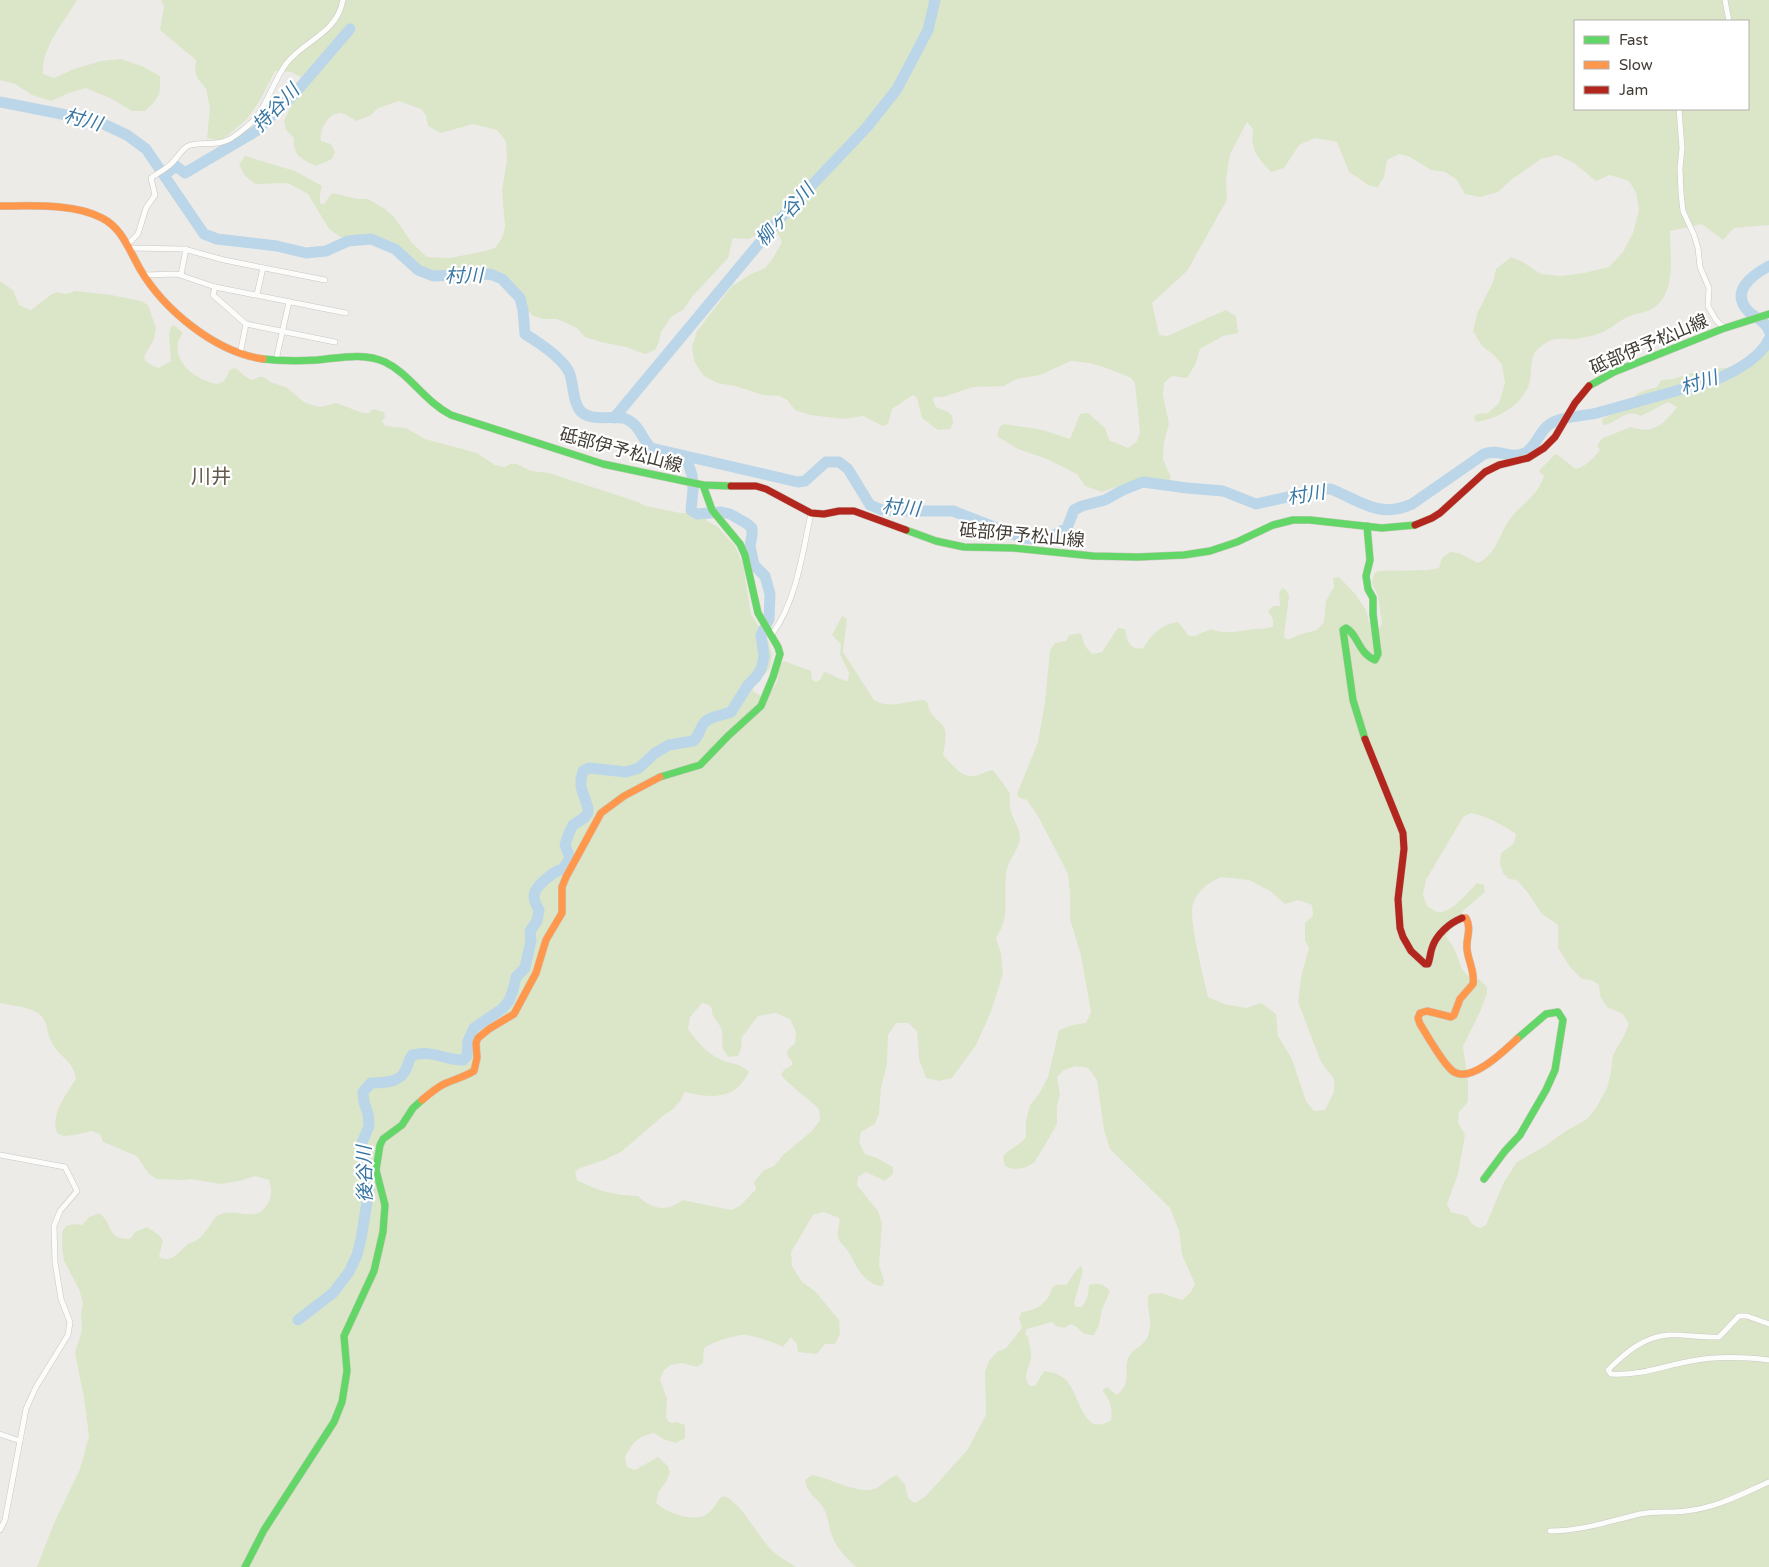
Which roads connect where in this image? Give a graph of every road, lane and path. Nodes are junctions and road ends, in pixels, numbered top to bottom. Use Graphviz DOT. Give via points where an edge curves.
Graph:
graph roads {
  1 [pos="343,0"];
  2 [pos="1724,0"];
  3 [pos="1729,20"];
  4 [pos="1679,110"];
  5 [pos="0,206"];
  6 [pos="129,246"];
  7 [pos="186,249"];
  8 [pos="263,268"];
  9 [pos="144,275"];
  10 [pos="181,275"];
  11 [pos="325,280"];
  12 [pos="216,287"];
  13 [pos="256,294"];
  14 [pos="289,302"];
  15 [pos="346,313"];
  16 [pos="1766,315"];
  17 [pos="246,324"];
  18 [pos="1724,328"];
  19 [pos="283,330"];
  20 [pos="335,342"];
  21 [pos="240,354"];
  22 [pos="276,360"];
  23 [pos="703,485"];
  24 [pos="811,513"];
  25 [pos="1367,526"];
  26 [pos="772,634"];
  27 [pos="0,1155"];
  28 [pos="1484,1179"];
  29 [pos="1769,1324"];
  30 [pos="1769,1360"];
  31 [pos="0,1434"];
  32 [pos="20,1441"];
  33 [pos="1769,1482"];
  34 [pos="0,1530"];
  35 [pos="1550,1531"];
  36 [pos="245,1567"];
  1 -- 6 [label="street" via="340,12 328,29 286,64 262,109 246,128 224,142 186,147 171,164 151,178 155,195 146,208 138,234"];
  2 -- 3 [label="street"];
  4 -- 18 [label="street" via="1683,211 1694,235 1700,267 1709,288 1708,306"];
  5 -- 6 [label="street, 砥部伊予松山線" via="49,206 101,217 117,228"];
  6 -- 7 [label="street"];
  6 -- 9 [label="street, 砥部伊予松山線"];
  7 -- 8 [label="street"];
  7 -- 10 [label="street"];
  8 -- 11 [label="street"];
  8 -- 13 [label="street"];
  9 -- 10 [label="street"];
  9 -- 21 [label="street, 砥部伊予松山線" via="174,311 220,344"];
  10 -- 12 [label="street"];
  12 -- 13 [label="street"];
  12 -- 17 [label="street" via="213,295"];
  13 -- 14 [label="street"];
  14 -- 15 [label="street"];
  14 -- 19 [label="street"];
  16 -- 18 [label="street, 砥部伊予松山線"];
  17 -- 19 [label="street"];
  17 -- 21 [label="street"];
  18 -- 25 [label="street, 砥部伊予松山線" via="1596,380 1578,397 1564,424 1541,451 1529,458 1492,468 1440,513 1424,522 1406,527"];
  19 -- 20 [label="street"];
  19 -- 22 [label="street"];
  21 -- 22 [label="street, 砥部伊予松山線"];
  22 -- 23 [label="street, 砥部伊予松山線" via="298,362 371,357 398,370 424,397 452,415 603,464"];
  23 -- 24 [label="street, 砥部伊予松山線" via="756,486"];
  23 -- 26 [label="street" via="712,510 740,544 758,613"];
  24 -- 25 [label="street, 砥部伊予松山線" via="854,511 972,549 1012,548 1115,558 1203,552 1224,547 1271,525 1290,520"];
  24 -- 26 [label="street" via="793,591"];
  25 -- 28 [label="street" via="1370,560 1366,576 1373,598 1376,660 1368,658 1350,630 1343,630 1354,706 1404,832 1398,891 1403,938 1415,955 1428,964 1432,946 1452,924 1466,918 1470,926 1467,951 1474,972 1473,984 1451,1017 1427,1011 1420,1013 1420,1024 1444,1061 1459,1074 1472,1072 1495,1059 1546,1014 1558,1012 1563,1020 1558,1058 1546,1090 1520,1135"];
  26 -- 36 [label="street" via="780,654 761,706 700,765 647,783 601,813 566,877 562,887 562,913 546,940 536,973 518,1008 478,1038 474,1071 433,1090 413,1108 402,1126 380,1145 376,1170 385,1205 383,1232 374,1271 344,1336 347,1371 342,1402 334,1422 264,1530"];
  27 -- 32 [label="street" via="65,1166 77,1190 60,1211 54,1226 54,1262 61,1299 70,1322 68,1335 30,1397"];
  29 -- 30 [label="street" via="1739,1316 1719,1337 1669,1335 1648,1339 1608,1370 1611,1374 1622,1375 1719,1357"];
  31 -- 32 [label="street"];
  32 -- 34 [label="street" via="5,1520"];
  33 -- 35 [label="street" via="1705,1508 1642,1514 1567,1531"];
}
